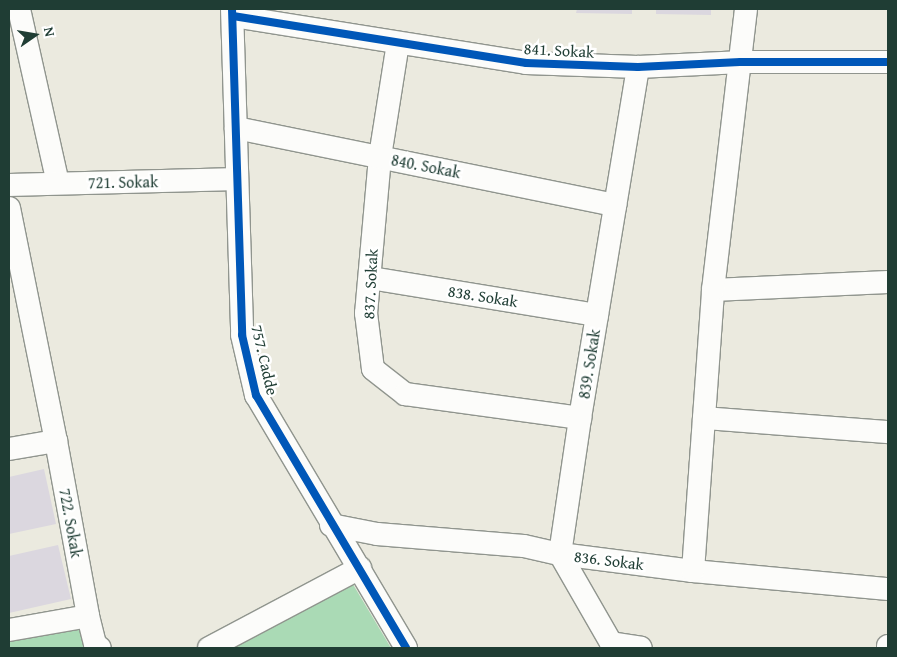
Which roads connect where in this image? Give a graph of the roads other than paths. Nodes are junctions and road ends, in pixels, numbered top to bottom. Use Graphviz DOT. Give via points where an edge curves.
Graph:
graph roads {
  1 [pos="19,9"];
  2 [pos="746,9"];
  3 [pos="233,13"];
  4 [pos="398,43"];
  5 [pos="741,62"];
  6 [pos="888,62"];
  7 [pos="638,67"];
  8 [pos="236,128"];
  9 [pos="380,157"];
  10 [pos="238,179"];
  11 [pos="58,183"];
  12 [pos="9,185"];
  13 [pos="615,204"];
  14 [pos="9,208"];
  15 [pos="370,278"];
  16 [pos="888,282"];
  17 [pos="713,290"];
  18 [pos="597,314"];
  19 [pos="580,418"];
  20 [pos="704,418"];
  21 [pos="888,432"];
  22 [pos="56,441"];
  23 [pos="9,449"];
  24 [pos="331,525"];
  25 [pos="560,554"];
  26 [pos="360,568"];
  27 [pos="693,571"];
  28 [pos="888,589"];
  29 [pos="88,616"];
  30 [pos="9,630"];
  31 [pos="612,646"];
  32 [pos="100,648"];
  33 [pos="209,648"];
  34 [pos="406,648"];
  35 [pos="641,648"];
  1 -- 11 [label="street"];
  2 -- 5 [label="street"];
  3 -- 4 [label="street, 841. Sokak"];
  3 -- 8 [label="street, 757. Cadde"];
  4 -- 7 [label="street, 841. Sokak" via="526,64"];
  4 -- 9 [label="street, 837. Sokak"];
  5 -- 6 [label="street, 841. Sokak"];
  5 -- 7 [label="street, 841. Sokak"];
  5 -- 17 [label="street"];
  7 -- 13 [label="street, 839. Sokak"];
  8 -- 9 [label="street, 840. Sokak"];
  8 -- 10 [label="street, 757. Cadde"];
  9 -- 13 [label="street, 840. Sokak"];
  9 -- 15 [label="street, 837. Sokak"];
  10 -- 11 [label="street, 721. Sokak"];
  10 -- 24 [label="street, 757. Cadde" via="242,335 256,395"];
  11 -- 12 [label="street, 721. Sokak"];
  13 -- 18 [label="street, 839. Sokak"];
  14 -- 22 [label="street, 722. Sokak"];
  15 -- 18 [label="street, 838. Sokak"];
  15 -- 19 [label="street, 837. Sokak" via="366,313 373,369 405,394"];
  16 -- 17 [label="street"];
  17 -- 20 [label="street"];
  18 -- 19 [label="street, 839. Sokak"];
  19 -- 25 [label="street, 839. Sokak"];
  20 -- 21 [label="street"];
  20 -- 27 [label="street"];
  22 -- 23 [label="street"];
  22 -- 29 [label="street, 722. Sokak"];
  24 -- 25 [label="street, 836. Sokak" via="378,534 524,546"];
  24 -- 26 [label="street, 757. Cadde"];
  25 -- 27 [label="street, 836. Sokak"];
  25 -- 31 [label="street"];
  26 -- 33 [label="street"];
  26 -- 34 [label="street, 757. Cadde"];
  27 -- 28 [label="street, 836. Sokak"];
  29 -- 30 [label="street"];
  29 -- 32 [label="street, 722. Sokak" via="95,644"];
  31 -- 35 [label="street"];
}
